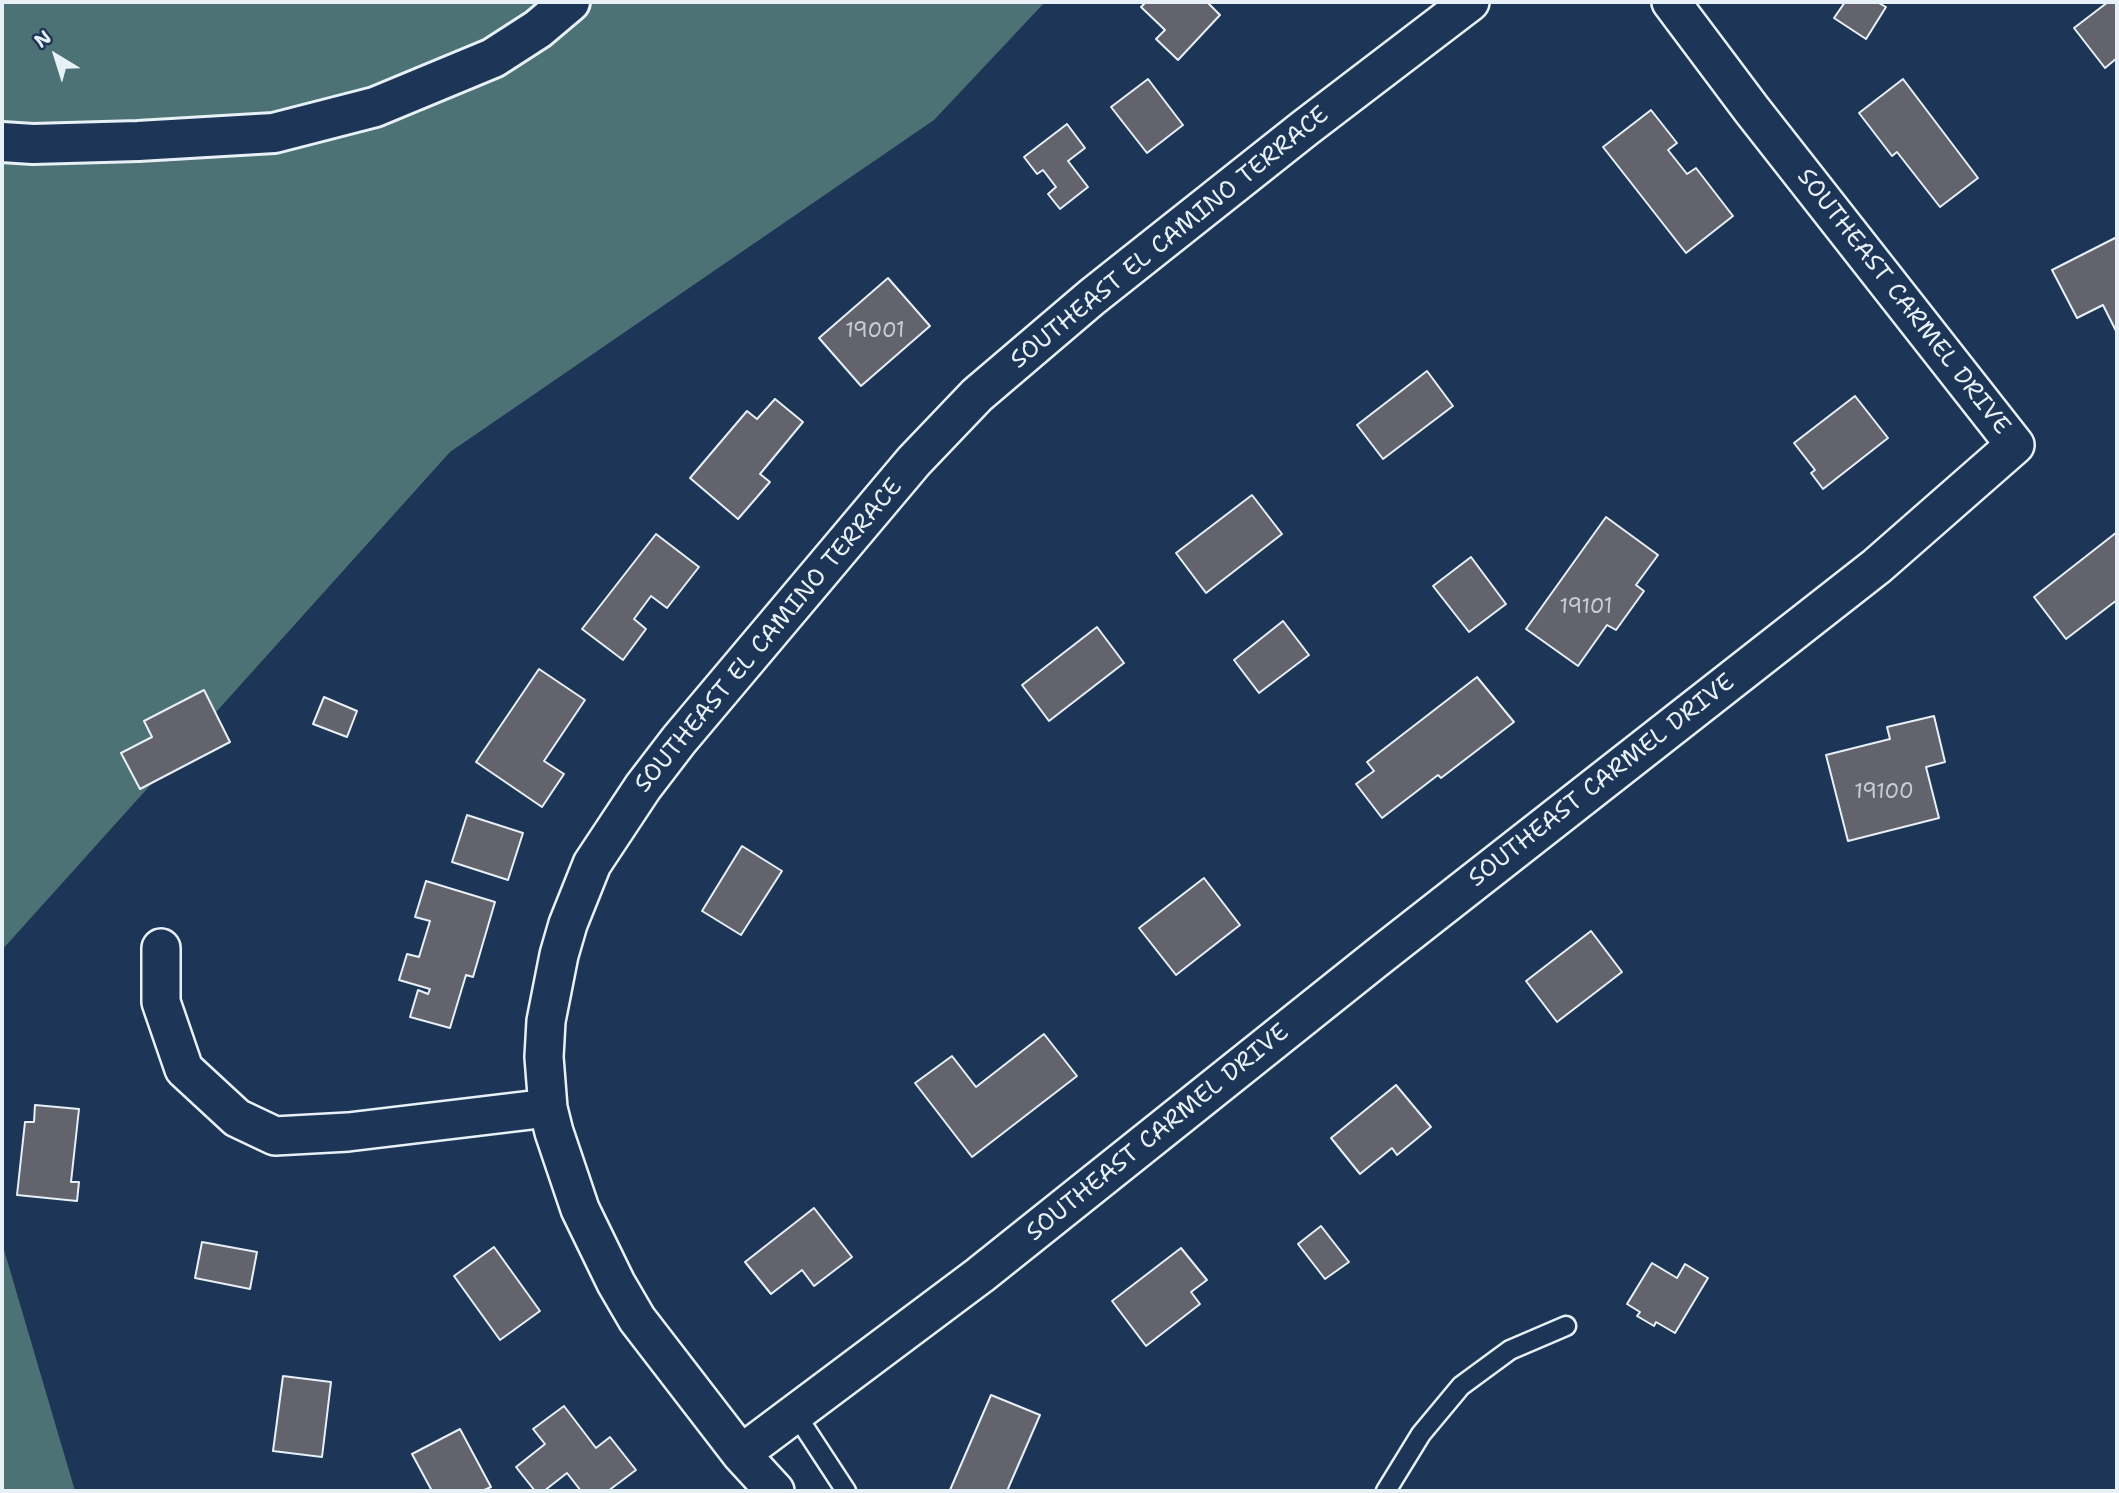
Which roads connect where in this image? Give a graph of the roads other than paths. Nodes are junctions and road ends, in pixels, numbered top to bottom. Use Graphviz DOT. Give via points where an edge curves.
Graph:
graph roads {
  1 [pos="570,2"];
  2 [pos="1470,2"];
  3 [pos="1671,2"];
  4 [pos="2,142"];
  5 [pos="161,948"];
  6 [pos="548,1108"];
  7 [pos="1566,1326"];
  8 [pos="795,1413"];
  9 [pos="741,1454"];
  10 [pos="775,1491"];
  11 [pos="846,1491"];
  12 [pos="1386,1491"];
  1 -- 4 [label="main road" via="493,58 375,107 274,133"];
  2 -- 6 [label="street, SOUTHEAST EL CAMINO TERRACE" via="1092,297 977,395 914,461 679,740 592,864 568,924 546,1021"];
  3 -- 8 [label="street, SOUTHEAST CARMEL DRIVE" via="2015,445 1877,566 980,1275"];
  5 -- 6 [label="street" via="161,1002 184,1069 237,1118 275,1136"];
  6 -- 9 [label="street, SOUTHEAST EL CAMINO TERRACE" via="580,1209 616,1283 637,1319"];
  7 -- 12 [label="lane" via="1510,1350 1461,1386 1421,1434"];
  8 -- 9 [label="street, SOUTHEAST CARMEL DRIVE"];
  8 -- 11 [label="lane"];
  9 -- 10 [label="street, SOUTHEAST EL CAMINO TERRACE"];
}
